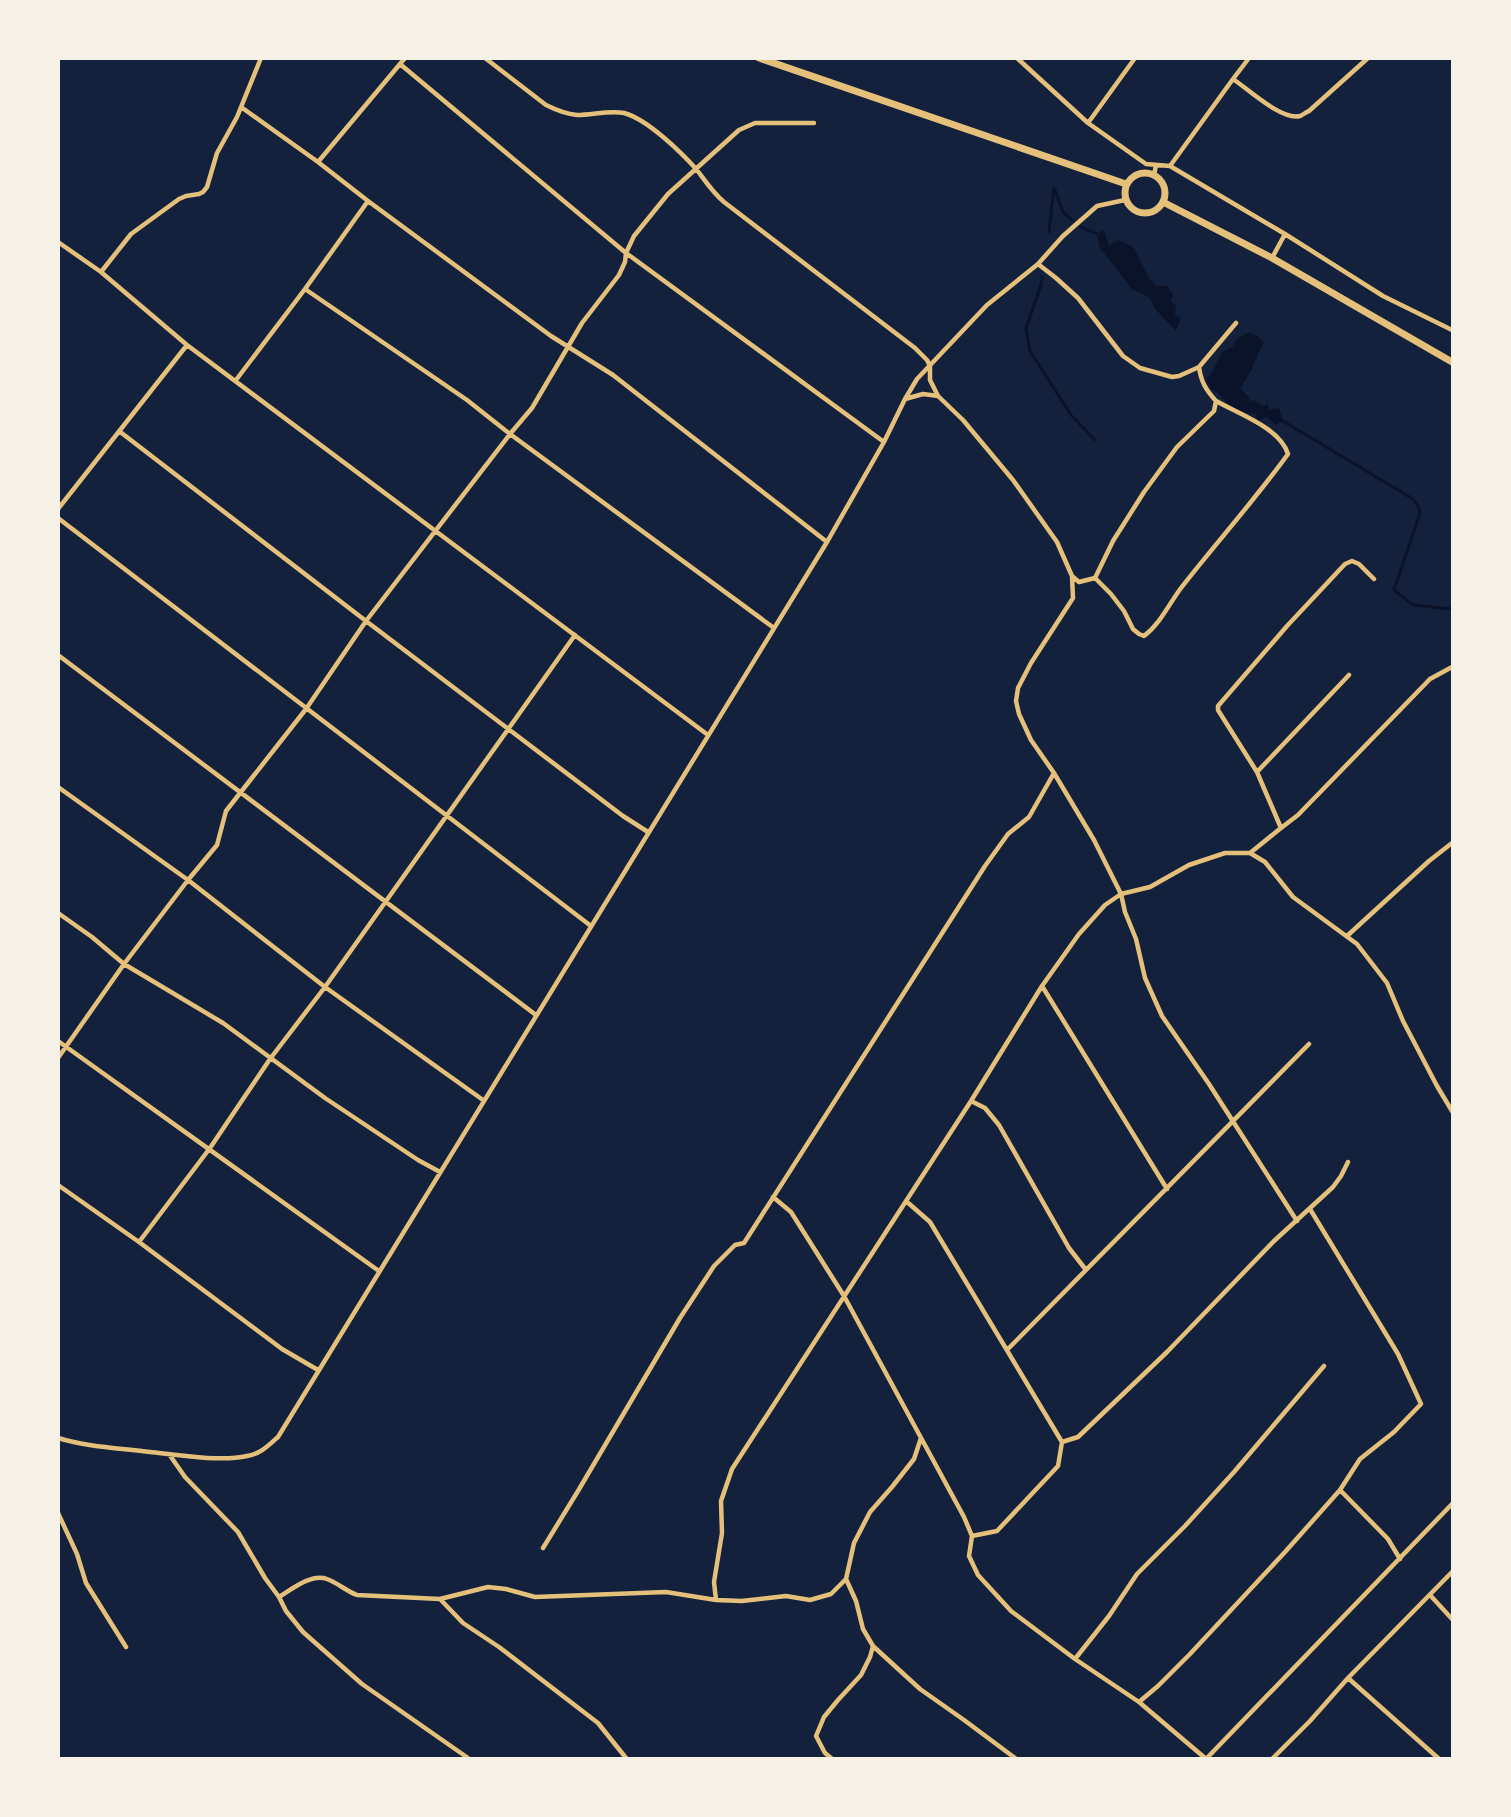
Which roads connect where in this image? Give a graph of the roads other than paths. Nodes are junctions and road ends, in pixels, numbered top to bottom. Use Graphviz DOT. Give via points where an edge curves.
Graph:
graph roads {
  1 [pos="261,58"];
  2 [pos="405,58"];
  3 [pos="485,58"];
  4 [pos="759,58"];
  5 [pos="1135,58"];
  6 [pos="1249,58"];
  7 [pos="1368,58"];
  8 [pos="1018,59"];
  9 [pos="400,64"];
  10 [pos="1233,79"];
  11 [pos="241,107"];
  12 [pos="814,123"];
  13 [pos="1088,123"];
  14 [pos="318,162"];
  15 [pos="1156,165"];
  16 [pos="1170,166"];
  17 [pos="696,170"];
  18 [pos="1154,175"];
  19 [pos="1126,184"];
  20 [pos="1125,200"];
  21 [pos="368,201"];
  22 [pos="1163,202"];
  23 [pos="1284,234"];
  24 [pos="58,242"];
  25 [pos="626,253"];
  26 [pos="1272,258"];
  27 [pos="1038,264"];
  28 [pos="101,272"];
  29 [pos="305,289"];
  30 [pos="1236,323"];
  31 [pos="1452,330"];
  32 [pos="187,345"];
  33 [pos="569,347"];
  34 [pos="1452,362"];
  35 [pos="930,366"];
  36 [pos="1199,367"];
  37 [pos="236,380"];
  38 [pos="938,396"];
  39 [pos="905,399"];
  40 [pos="1216,401"];
  41 [pos="120,431"];
  42 [pos="510,434"];
  43 [pos="884,442"];
  44 [pos="58,508"];
  45 [pos="58,518"];
  46 [pos="436,530"];
  47 [pos="827,542"];
  48 [pos="1072,576"];
  49 [pos="1095,579"];
  50 [pos="1374,579"];
  51 [pos="366,621"];
  52 [pos="774,628"];
  53 [pos="575,635"];
  54 [pos="58,655"];
  55 [pos="1452,667"];
  56 [pos="1349,675"];
  57 [pos="306,709"];
  58 [pos="509,730"];
  59 [pos="708,735"];
  60 [pos="1257,771"];
  61 [pos="1054,773"];
  62 [pos="58,787"];
  63 [pos="240,792"];
  64 [pos="445,816"];
  65 [pos="1281,828"];
  66 [pos="648,832"];
  67 [pos="1452,843"];
  68 [pos="1250,853"];
  69 [pos="188,880"];
  70 [pos="1121,894"];
  71 [pos="385,902"];
  72 [pos="58,913"];
  73 [pos="591,926"];
  74 [pos="1347,936"];
  75 [pos="124,964"];
  76 [pos="1042,986"];
  77 [pos="325,987"];
  78 [pos="536,1015"];
  79 [pos="58,1041"];
  80 [pos="1309,1044"];
  81 [pos="67,1047"];
  82 [pos="58,1058"];
  83 [pos="270,1059"];
  84 [pos="483,1100"];
  85 [pos="971,1101"];
  86 [pos="1452,1111"];
  87 [pos="1233,1122"];
  88 [pos="210,1148"];
  89 [pos="1348,1162"];
  90 [pos="440,1172"];
  91 [pos="58,1185"];
  92 [pos="1167,1189"];
  93 [pos="773,1197"];
  94 [pos="906,1201"];
  95 [pos="1310,1209"];
  96 [pos="1297,1221"];
  97 [pos="139,1242"];
  98 [pos="379,1270"];
  99 [pos="1086,1270"];
  100 [pos="844,1296"];
  101 [pos="1007,1350"];
  102 [pos="1324,1366"];
  103 [pos="318,1370"];
  104 [pos="58,1438"];
  105 [pos="921,1438"];
  106 [pos="1062,1442"];
  107 [pos="169,1454"];
  108 [pos="1340,1490"];
  109 [pos="1452,1504"];
  110 [pos="58,1513"];
  111 [pos="972,1536"];
  112 [pos="543,1548"];
  113 [pos="1400,1559"];
  114 [pos="1452,1572"];
  115 [pos="846,1579"];
  116 [pos="1430,1595"];
  117 [pos="279,1597"];
  118 [pos="440,1599"];
  119 [pos="716,1600"];
  120 [pos="1452,1619"];
  121 [pos="873,1646"];
  122 [pos="126,1647"];
  123 [pos="1076,1659"];
  124 [pos="1348,1678"];
  125 [pos="1139,1702"];
  126 [pos="468,1758"];
  127 [pos="626,1758"];
  128 [pos="831,1758"];
  129 [pos="1015,1758"];
  130 [pos="1206,1758"];
  131 [pos="1273,1758"];
  132 [pos="1437,1758"];
  1 -- 11 [label="street"];
  2 -- 9 [label="street"];
  3 -- 17 [label="street" via="555,110 576,115 632,115 650,126"];
  4 -- 19 [label="main road"];
  5 -- 13 [label="street"];
  6 -- 10 [label="street"];
  7 -- 10 [label="street" via="1300,116 1276,110"];
  8 -- 13 [label="street"];
  9 -- 14 [label="street"];
  9 -- 25 [label="street"];
  10 -- 16 [label="street"];
  11 -- 14 [label="street"];
  11 -- 28 [label="street" via="217,153 203,192 179,199 131,234"];
  12 -- 17 [label="street" via="755,123 739,130"];
  13 -- 15 [label="street" via="1146,164"];
  14 -- 21 [label="street"];
  15 -- 16 [label="street"];
  15 -- 18 [label="street"];
  16 -- 23 [label="street"];
  17 -- 25 [label="street" via="668,194 634,236"];
  17 -- 35 [label="street" via="724,202 915,348"];
  18 -- 19 [label="main road" via="1138,174"];
  18 -- 22 [label="main road" via="1164,186"];
  19 -- 20 [label="main road"];
  20 -- 22 [label="main road" via="1136,212 1152,213"];
  20 -- 27 [label="street" via="1097,206"];
  21 -- 29 [label="street"];
  21 -- 33 [label="street"];
  22 -- 26 [label="main road"];
  23 -- 26 [label="street"];
  23 -- 31 [label="street" via="1383,297"];
  24 -- 28 [label="street"];
  25 -- 33 [label="street" via="619,274"];
  25 -- 43 [label="street"];
  26 -- 34 [label="main road"];
  27 -- 35 [label="street" via="987,305"];
  27 -- 36 [label="street" via="1078,298 1116,347 1140,368 1172,377"];
  28 -- 32 [label="street"];
  29 -- 37 [label="street"];
  29 -- 42 [label="street"];
  30 -- 36 [label="street"];
  32 -- 37 [label="street"];
  32 -- 41 [label="street"];
  33 -- 42 [label="street" via="532,408"];
  33 -- 47 [label="street" via="613,375"];
  35 -- 38 [label="street" via="930,380"];
  35 -- 39 [label="street"];
  36 -- 40 [label="street" via="1206,390"];
  37 -- 46 [label="street"];
  38 -- 39 [label="street" via="923,394"];
  38 -- 48 [label="street" via="1013,480 1057,542"];
  39 -- 43 [label="street"];
  40 -- 49 [label="street" via="1214,411 1177,447 1144,492"];
  40 -- 49 [label="street" via="1274,433 1288,454 1144,636 1133,629 1124,611"];
  41 -- 44 [label="street"];
  41 -- 51 [label="street"];
  42 -- 46 [label="street"];
  42 -- 52 [label="street"];
  43 -- 47 [label="street"];
  45 -- 57 [label="street"];
  46 -- 51 [label="street"];
  46 -- 53 [label="street"];
  47 -- 52 [label="street"];
  48 -- 49 [label="street" via="1079,582"];
  48 -- 61 [label="street" via="1073,598 1031,663 1016,701 1031,740"];
  50 -- 60 [label="street" via="1359,564 1345,564 1218,706 1232,736"];
  51 -- 57 [label="street"];
  51 -- 58 [label="street"];
  52 -- 59 [label="street"];
  53 -- 58 [label="street"];
  53 -- 59 [label="street"];
  54 -- 63 [label="street"];
  55 -- 65 [label="street" via="1430,679"];
  56 -- 60 [label="street"];
  57 -- 63 [label="street"];
  57 -- 64 [label="street"];
  58 -- 64 [label="street"];
  58 -- 66 [label="street"];
  59 -- 66 [label="street"];
  60 -- 65 [label="street"];
  61 -- 70 [label="street"];
  61 -- 93 [label="street" via="1029,817 1008,834 985,866"];
  62 -- 69 [label="street"];
  63 -- 69 [label="street" via="226,811 217,845"];
  63 -- 71 [label="street"];
  64 -- 71 [label="street"];
  64 -- 73 [label="street"];
  65 -- 68 [label="street"];
  66 -- 73 [label="street"];
  67 -- 74 [label="street"];
  68 -- 70 [label="street" via="1225,853 1189,865 1150,887"];
  68 -- 74 [label="street" via="1265,862 1293,897"];
  69 -- 75 [label="street"];
  69 -- 77 [label="street"];
  70 -- 76 [label="street" via="1105,905 1079,934"];
  70 -- 87 [label="street" via="1145,978 1162,1016"];
  71 -- 77 [label="street"];
  71 -- 78 [label="street"];
  72 -- 75 [label="street"];
  73 -- 78 [label="street"];
  74 -- 86 [label="street" via="1387,983"];
  75 -- 81 [label="street"];
  75 -- 83 [label="street" via="223,1023"];
  76 -- 85 [label="street"];
  76 -- 92 [label="street"];
  77 -- 83 [label="street"];
  77 -- 84 [label="street"];
  78 -- 84 [label="street"];
  79 -- 81 [label="street"];
  80 -- 87 [label="street"];
  81 -- 82 [label="street"];
  81 -- 88 [label="street"];
  83 -- 88 [label="street"];
  83 -- 90 [label="street"];
  84 -- 90 [label="street"];
  85 -- 94 [label="street"];
  85 -- 99 [label="street" via="985,1108 999,1125 1069,1248"];
  87 -- 92 [label="street"];
  87 -- 96 [label="street"];
  88 -- 97 [label="street"];
  88 -- 98 [label="street"];
  89 -- 95 [label="street" via="1337,1182"];
  90 -- 98 [label="street"];
  91 -- 97 [label="street"];
  92 -- 99 [label="street"];
  93 -- 100 [label="street" via="791,1212"];
  93 -- 112 [label="street" via="744,1243 735,1245 708,1275"];
  94 -- 100 [label="street"];
  94 -- 101 [label="street" via="930,1221"];
  95 -- 96 [label="street"];
  95 -- 108 [label="street" via="1398,1354 1421,1404 1360,1459"];
  96 -- 106 [label="street" via="1078,1437"];
  97 -- 103 [label="street" via="282,1350"];
  98 -- 103 [label="street"];
  99 -- 101 [label="street"];
  100 -- 105 [label="street"];
  100 -- 119 [label="street" via="732,1469 721,1501"];
  101 -- 106 [label="street"];
  102 -- 123 [label="street" via="1234,1472 1137,1574"];
  103 -- 107 [label="street" via="278,1437 263,1451 233,1458"];
  104 -- 107 [label="street" via="77,1444"];
  105 -- 111 [label="street"];
  105 -- 115 [label="street" via="914,1459 864,1522 854,1543"];
  106 -- 111 [label="street" via="1058,1466 997,1531"];
  107 -- 117 [label="street" via="185,1477 238,1532"];
  108 -- 113 [label="street" via="1388,1539"];
  108 -- 125 [label="street" via="1190,1654"];
  109 -- 113 [label="street"];
  110 -- 122 [label="street" via="86,1583"];
  111 -- 123 [label="street" via="969,1556 978,1575 1011,1611"];
  113 -- 130 [label="street"];
  114 -- 116 [label="street"];
  115 -- 119 [label="street" via="831,1594 810,1600 786,1596"];
  115 -- 121 [label="street"];
  116 -- 120 [label="street"];
  116 -- 124 [label="street"];
  117 -- 118 [label="street" via="312,1578 326,1578 357,1595"];
  117 -- 126 [label="street" via="303,1632 362,1684"];
  118 -- 119 [label="street" via="488,1587 534,1597 666,1592"];
  118 -- 127 [label="street" via="463,1623 598,1723"];
  121 -- 128 [label="street" via="861,1676 824,1717 816,1736"];
  121 -- 129 [label="street" via="920,1689"];
  123 -- 125 [label="street"];
  124 -- 131 [label="street"];
  124 -- 132 [label="street"];
  125 -- 130 [label="street"];
}
